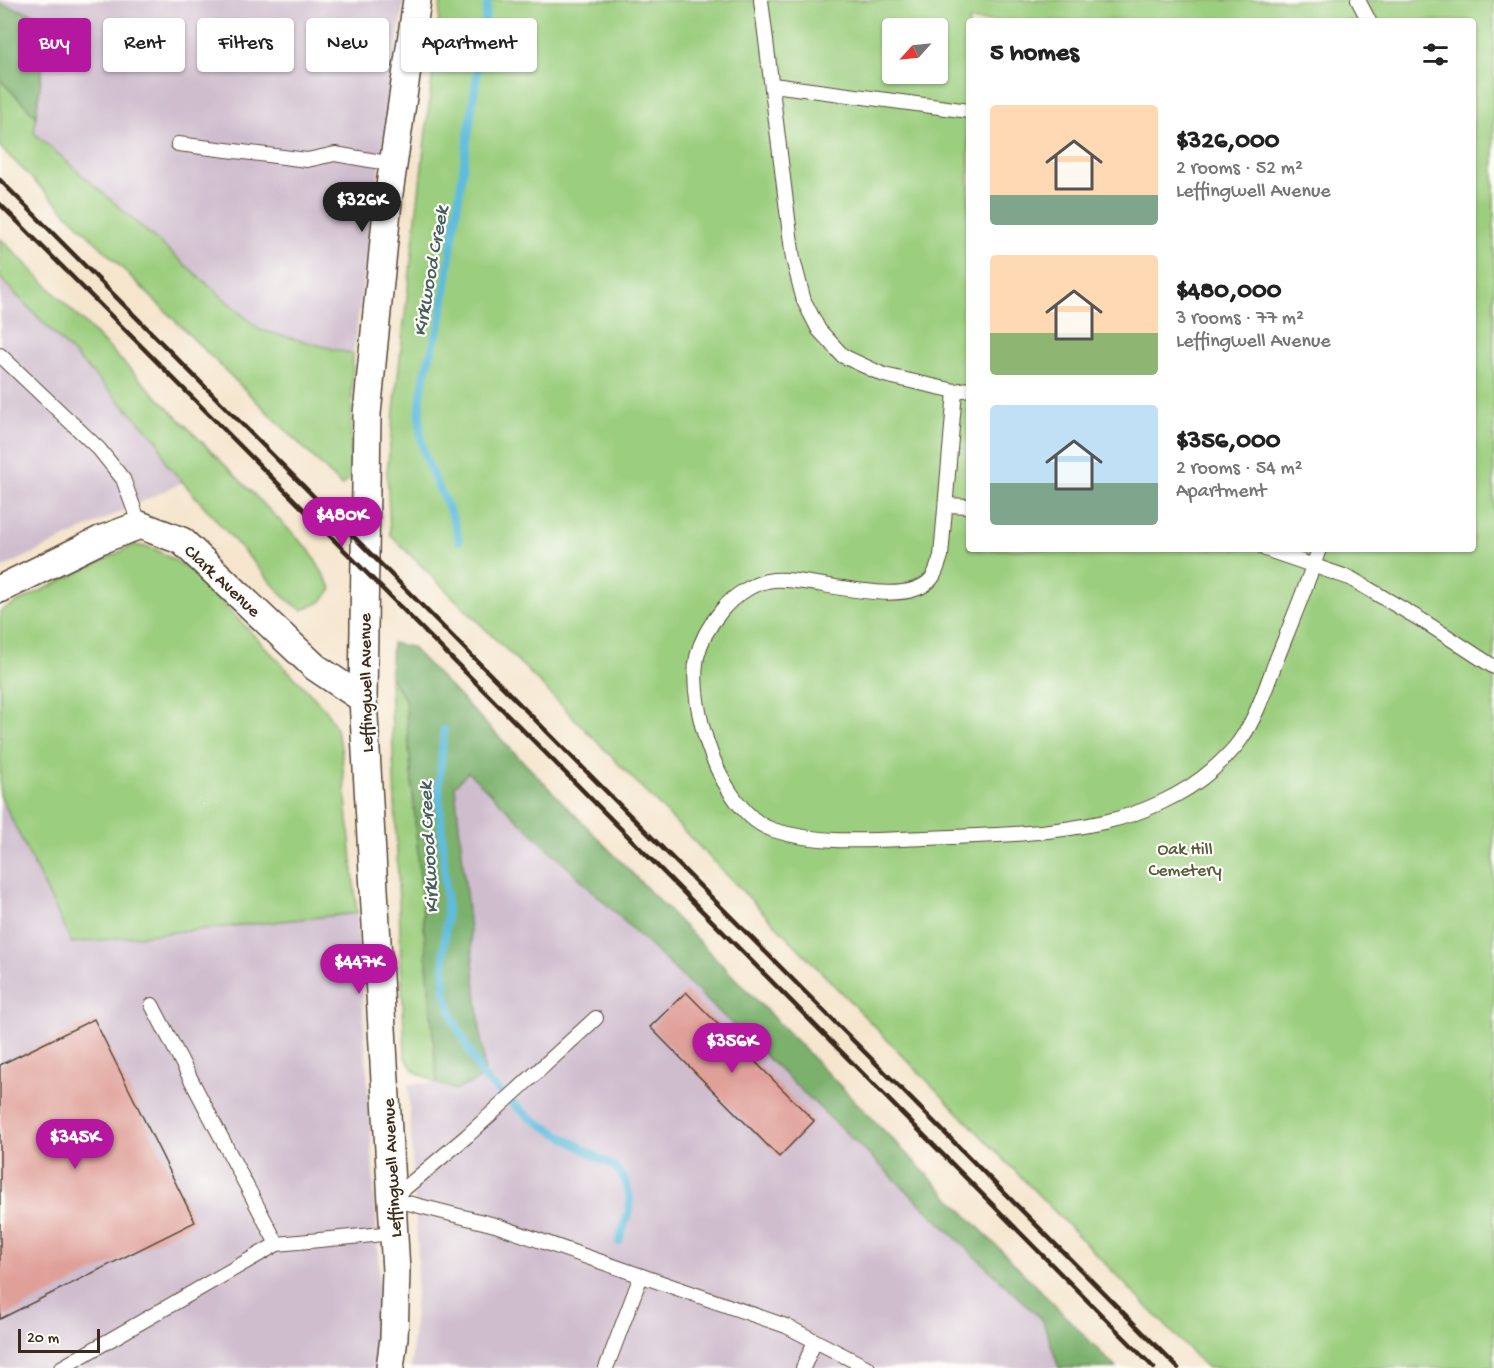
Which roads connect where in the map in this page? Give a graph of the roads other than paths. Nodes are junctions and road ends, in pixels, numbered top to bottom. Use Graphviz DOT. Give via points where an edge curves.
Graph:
graph roads {
  1 [pos="417,0"];
  2 [pos="761,0"];
  3 [pos="1358,0"];
  4 [pos="1367,18"];
  5 [pos="773,85"];
  6 [pos="966,111"];
  7 [pos="178,144"];
  8 [pos="393,164"];
  9 [pos="0,355"];
  10 [pos="962,390"];
  11 [pos="947,505"];
  12 [pos="966,506"];
  13 [pos="140,525"];
  14 [pos="1274,552"];
  15 [pos="1318,552"];
  16 [pos="1314,566"];
  17 [pos="0,589"];
  18 [pos="1494,667"];
  19 [pos="363,699"];
  20 [pos="152,1005"];
  21 [pos="596,1018"];
  22 [pos="392,1199"];
  23 [pos="394,1233"];
  24 [pos="277,1244"];
  25 [pos="641,1276"];
  26 [pos="815,1341"];
  27 [pos="61,1368"];
  28 [pos="390,1368"];
  29 [pos="606,1368"];
  30 [pos="802,1368"];
  31 [pos="868,1368"];
  1 -- 8 [label="street, Leffingwell Avenue"];
  2 -- 5 [label="lane"];
  3 -- 4 [label="lane"];
  5 -- 6 [label="lane"];
  5 -- 10 [label="lane" via="793,259 804,301 819,330 843,356 884,375"];
  7 -- 8 [label="lane" via="307,160 335,154"];
  8 -- 19 [label="street, Leffingwell Avenue" via="367,414"];
  9 -- 13 [label="lane" via="99,449 123,479"];
  10 -- 11 [label="lane"];
  11 -- 12 [label="lane"];
  11 -- 16 [label="lane" via="941,556 932,579 916,588 888,594 773,580 748,588 729,601 709,626 697,658 697,693 704,732 720,775 744,810 771,830 823,840 1013,835 1105,822 1179,792 1211,771 1241,740 1264,693"];
  13 -- 17 [label="street"];
  13 -- 19 [label="street, Clark Avenue" via="182,541 315,667"];
  14 -- 16 [label="lane"];
  15 -- 16 [label="lane"];
  16 -- 18 [label="lane" via="1350,578"];
  19 -- 22 [label="street, Leffingwell Avenue"];
  20 -- 24 [label="lane"];
  21 -- 22 [label="lane"];
  22 -- 23 [label="street, Leffingwell Avenue"];
  22 -- 25 [label="lane" via="495,1225"];
  23 -- 24 [label="lane"];
  23 -- 28 [label="street, Leffingwell Avenue" via="394,1338"];
  24 -- 27 [label="lane"];
  25 -- 26 [label="lane" via="786,1326"];
  25 -- 29 [label="lane"];
  26 -- 30 [label="lane"];
  26 -- 31 [label="lane"];
}
